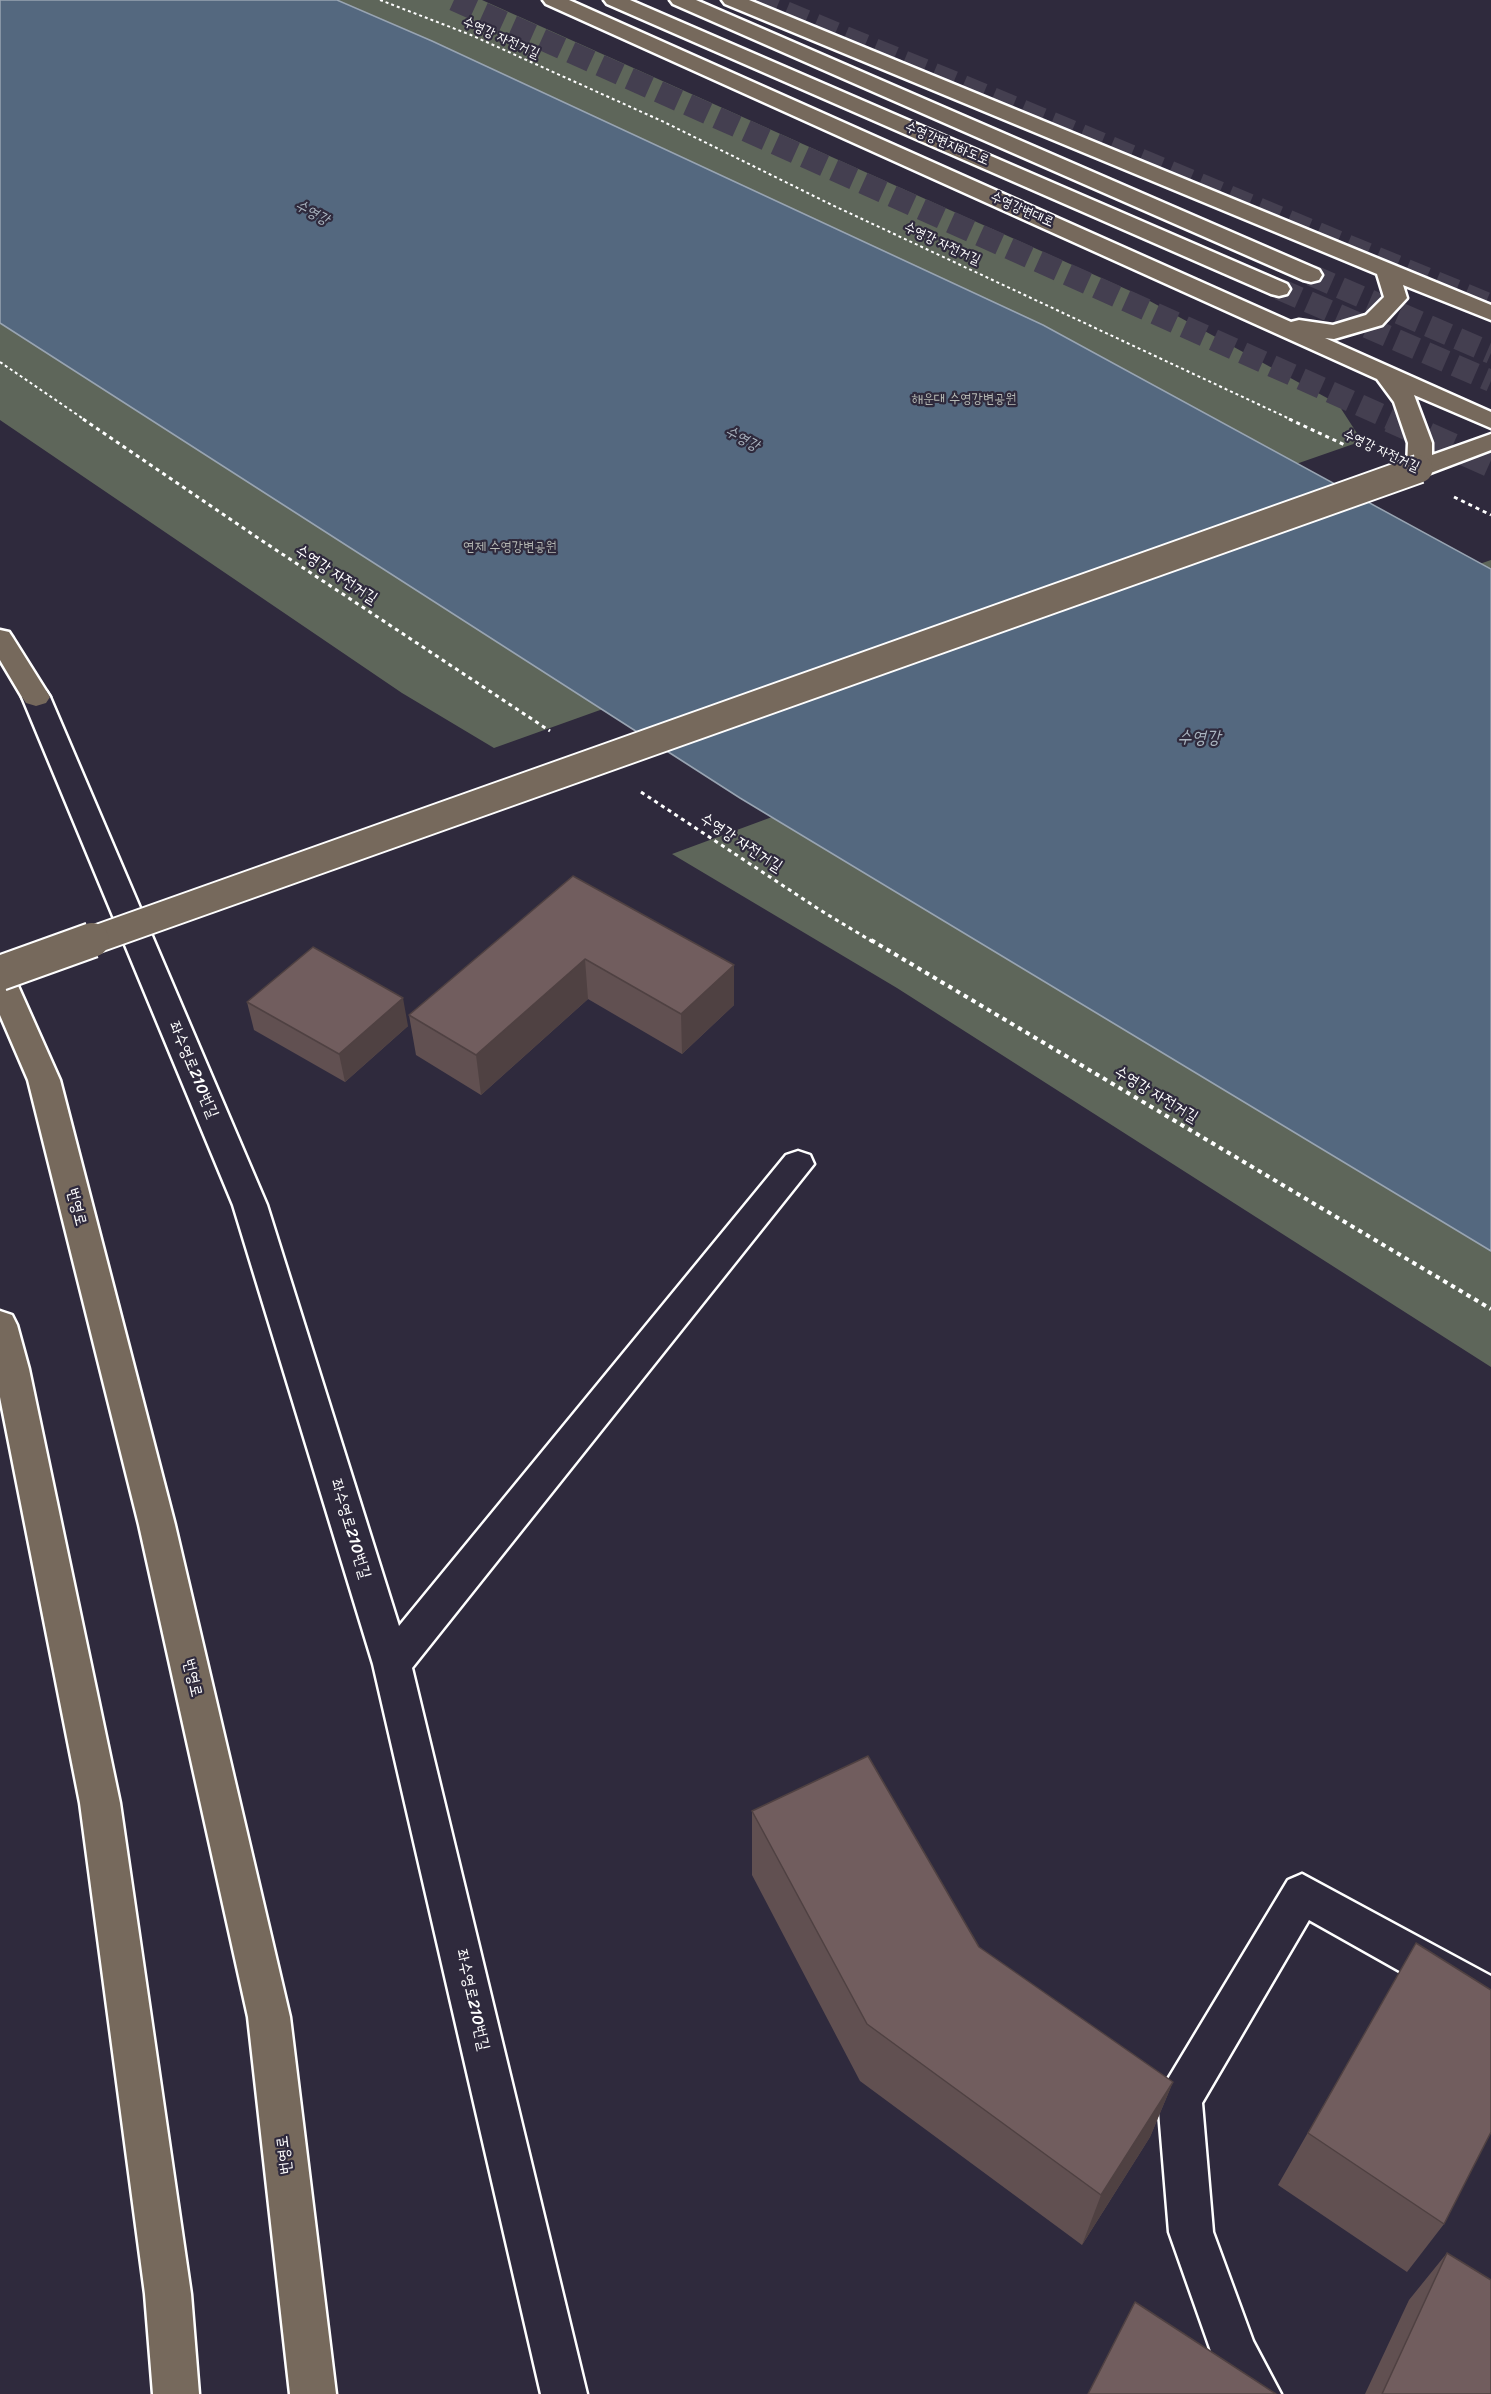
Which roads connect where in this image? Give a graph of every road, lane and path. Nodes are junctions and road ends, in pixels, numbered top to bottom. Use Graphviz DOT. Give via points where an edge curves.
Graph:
graph roads {
  1 [pos="380,0"];
  2 [pos="553,0"];
  3 [pos="614,0"];
  4 [pos="680,0"];
  5 [pos="732,0"];
  6 [pos="1387,270"];
  7 [pos="1311,275"];
  8 [pos="1280,289"];
  9 [pos="1491,312"];
  10 [pos="1274,323"];
  11 [pos="0,362"];
  12 [pos="1386,374"];
  13 [pos="1491,421"];
  14 [pos="1491,441"];
  15 [pos="1353,449"];
  16 [pos="1419,469"];
  17 [pos="1449,494"];
  18 [pos="1491,515"];
  19 [pos="0,638"];
  20 [pos="36,697"];
  21 [pos="556,736"];
  22 [pos="635,787"];
  23 [pos="0,972"];
  24 [pos="0,979"];
  25 [pos="798,1164"];
  26 [pos="1491,1309"];
  27 [pos="0,1325"];
  28 [pos="392,1664"];
  29 [pos="1491,1999"];
  30 [pos="311,2379"];
  31 [pos="176,2394"];
  32 [pos="564,2394"];
  33 [pos="1258,2394"];
  1 -- 15 [label="path, 수영강 자전거길" via="471,35 664,122"];
  2 -- 10 [label="main road, 수영강변대로"];
  3 -- 8 [label="main road, 수영강변지하도로"];
  4 -- 7 [label="main road, 수영강변지하도로"];
  5 -- 6 [label="main road"];
  6 -- 9 [label="main road"];
  6 -- 10 [label="main road" via="1396,298 1374,320 1334,332"];
  10 -- 12 [label="main road, 수영강변대로"];
  11 -- 21 [label="path, 수영강 자전거길"];
  12 -- 13 [label="main road, 수영강변대로"];
  12 -- 16 [label="main road" via="1406,401 1420,443"];
  14 -- 16 [label="main road"];
  16 -- 23 [label="main road, bridge"];
  17 -- 18 [label="path"];
  19 -- 20 [label="main road"];
  20 -- 28 [label="street, 좌수영로210번길" via="250,1205"];
  22 -- 26 [label="path, 수영강 자전거길" via="820,910"];
  24 -- 30 [label="main road, 번영로" via="44,1080 157,1525 267,2005"];
  25 -- 28 [label="street"];
  27 -- 31 [label="main road" via="100,1803 168,2294"];
  28 -- 32 [label="street, 좌수영로210번길"];
  29 -- 33 [label="street" via="1302,1894 1180,2098 1191,2232 1235,2354"];
}
